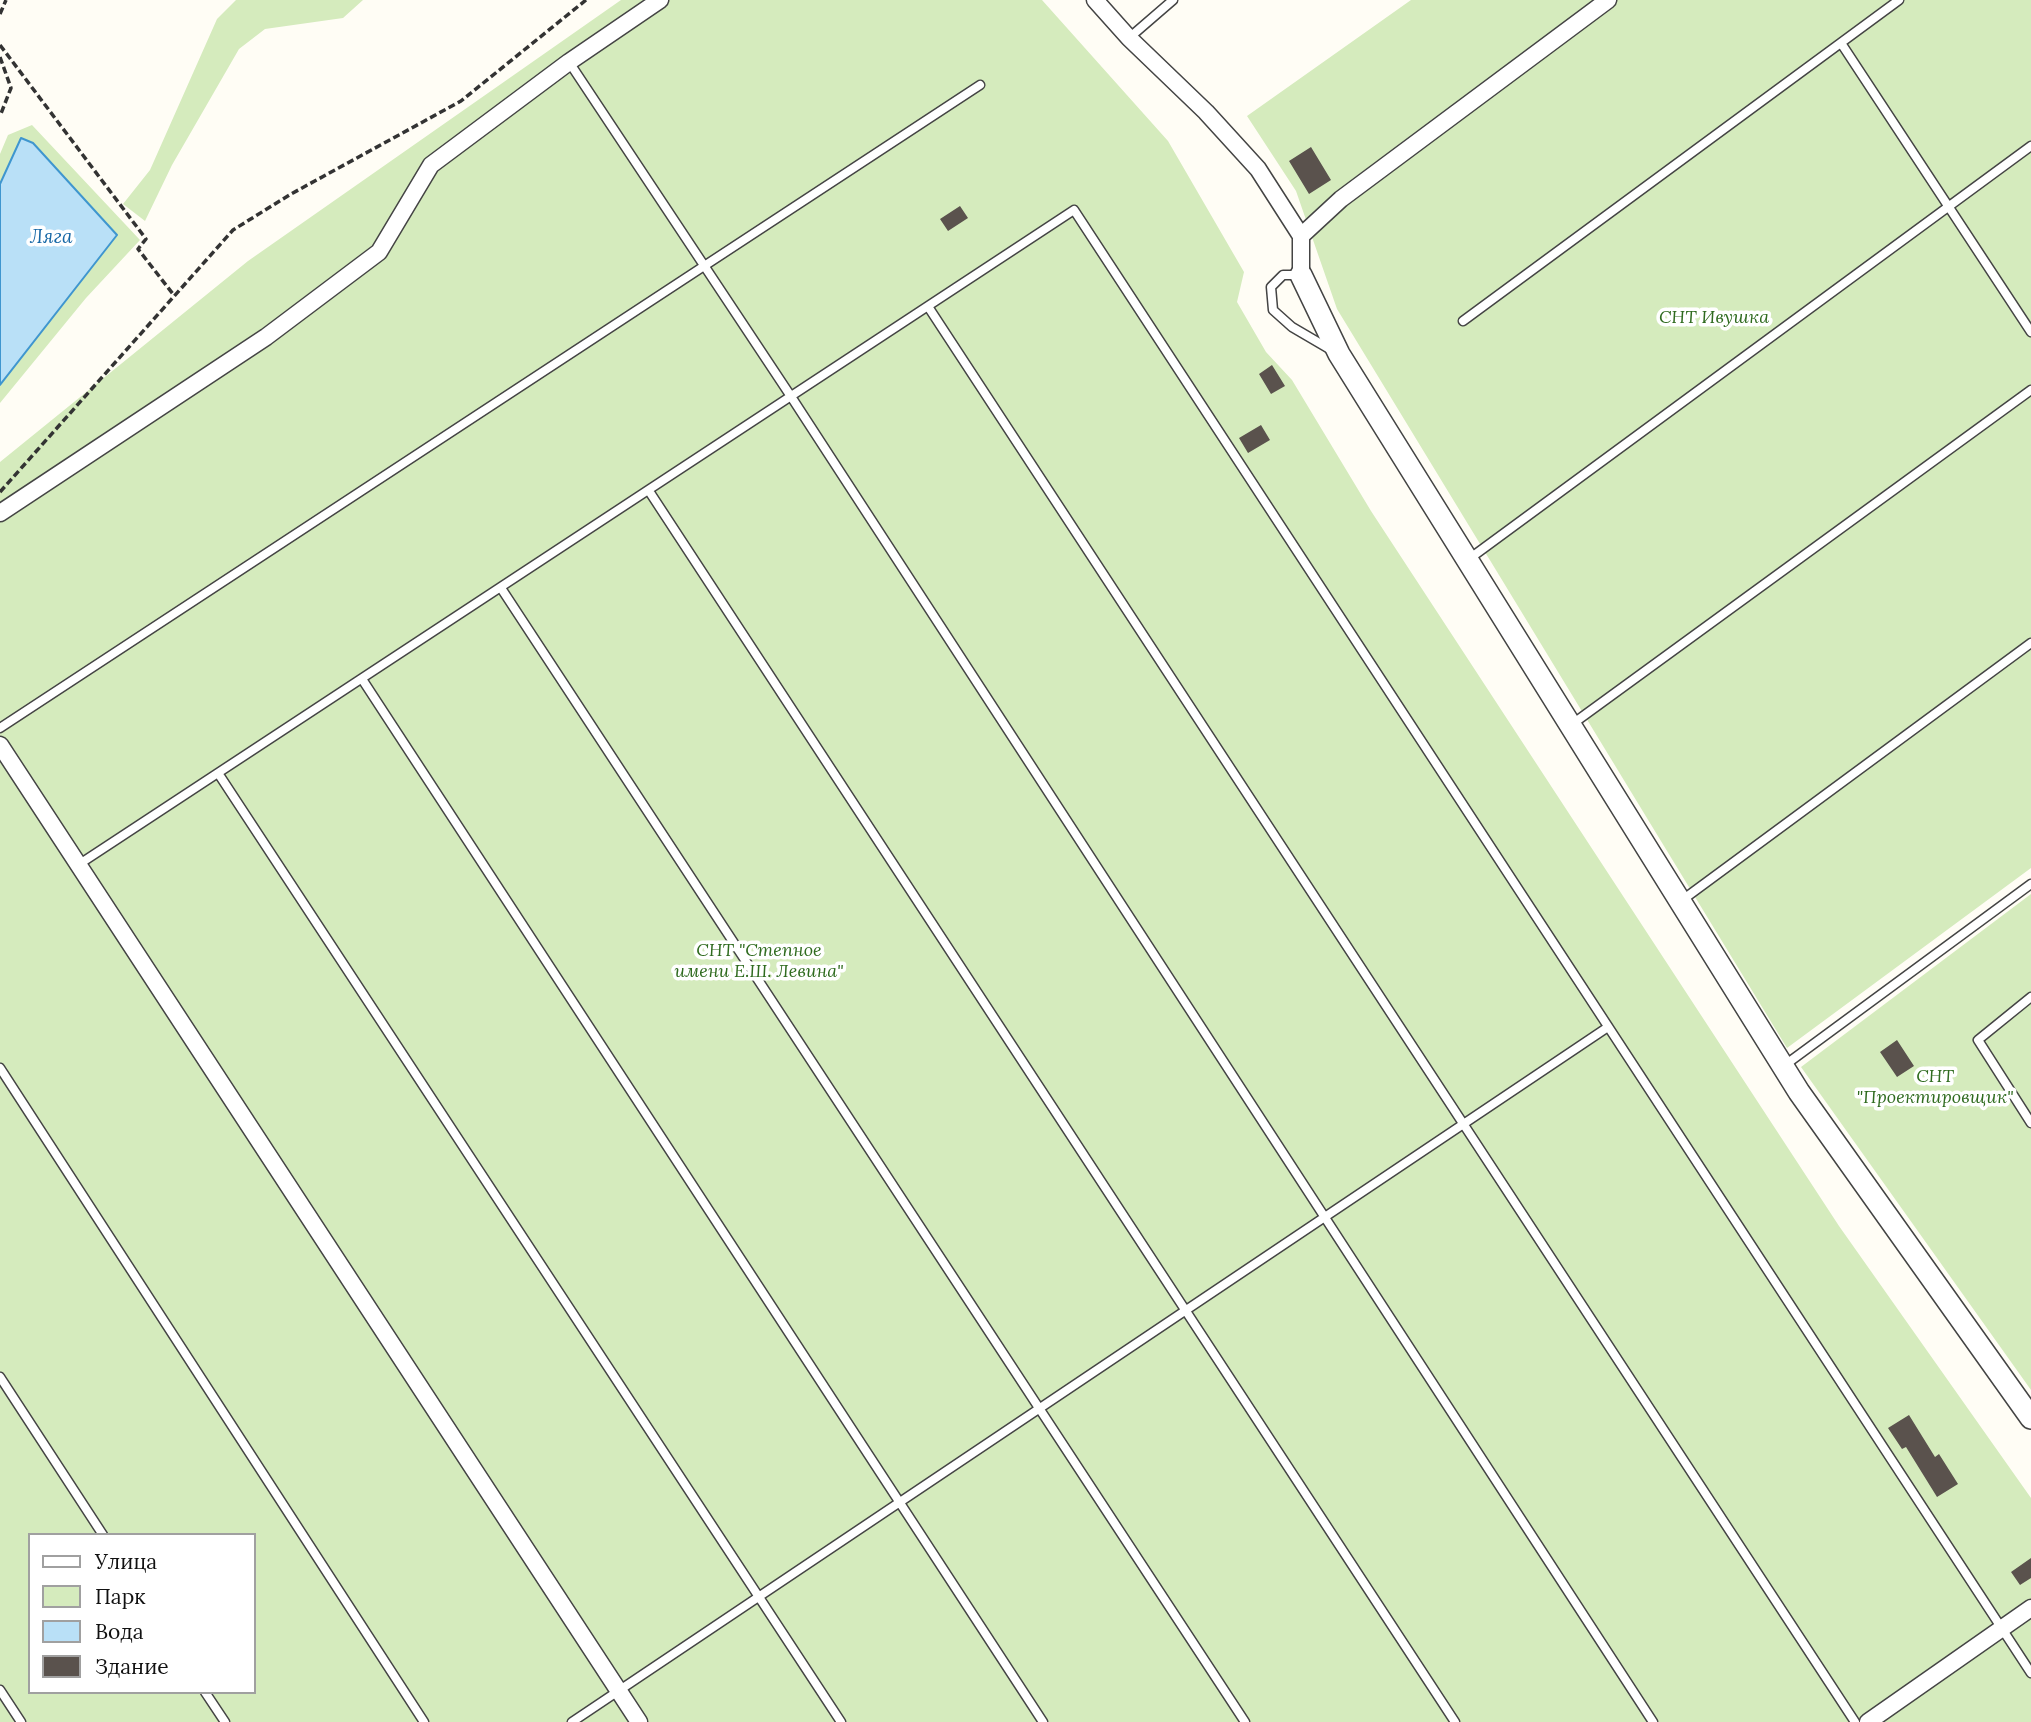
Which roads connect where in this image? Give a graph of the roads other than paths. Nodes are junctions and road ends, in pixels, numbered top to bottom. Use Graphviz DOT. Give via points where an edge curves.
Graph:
graph roads {
  1 [pos="660,0"];
  2 [pos="1095,0"];
  3 [pos="1173,0"];
  4 [pos="1608,0"];
  5 [pos="1899,0"];
  6 [pos="1129,37"];
  7 [pos="1841,43"];
  8 [pos="569,62"];
  9 [pos="980,85"];
  10 [pos="2031,146"];
  11 [pos="1949,206"];
  12 [pos="1301,236"];
  13 [pos="704,266"];
  14 [pos="1301,275"];
  15 [pos="929,307"];
  16 [pos="1463,321"];
  17 [pos="2031,332"];
  18 [pos="1339,354"];
  19 [pos="2031,390"];
  20 [pos="792,398"];
  21 [pos="649,491"];
  22 [pos="0,513"];
  23 [pos="1466,561"];
  24 [pos="501,588"];
  25 [pos="2031,643"];
  26 [pos="362,678"];
  27 [pos="1569,727"];
  28 [pos="0,728"];
  29 [pos="0,745"];
  30 [pos="218,774"];
  31 [pos="78,865"];
  32 [pos="2031,884"];
  33 [pos="1679,903"];
  34 [pos="2031,997"];
  35 [pos="1608,1027"];
  36 [pos="1783,1066"];
  37 [pos="0,1068"];
  38 [pos="2031,1123"];
  39 [pos="1463,1124"];
  40 [pos="1325,1217"];
  41 [pos="1186,1310"];
  42 [pos="0,1377"];
  43 [pos="1039,1408"];
  44 [pos="2031,1418"];
  45 [pos="900,1502"];
  46 [pos="102,1533"];
  47 [pos="759,1597"];
  48 [pos="2031,1608"];
  49 [pos="2002,1629"];
  50 [pos="2031,1673"];
  51 [pos="0,1690"];
  52 [pos="619,1691"];
  53 [pos="206,1694"];
  54 [pos="21,1722"];
  55 [pos="225,1722"];
  56 [pos="424,1722"];
  57 [pos="572,1722"];
  58 [pos="639,1722"];
  59 [pos="841,1722"];
  60 [pos="1043,1722"];
  61 [pos="1245,1722"];
  62 [pos="1455,1722"];
  63 [pos="1653,1722"];
  64 [pos="1855,1722"];
  65 [pos="1868,1722"];
  1 -- 8 [label="street"];
  2 -- 6 [label="street"];
  3 -- 6 [label="lane"];
  4 -- 12 [label="street" via="1341,199"];
  5 -- 7 [label="lane"];
  6 -- 12 [label="street" via="1258,169"];
  7 -- 11 [label="lane"];
  7 -- 16 [label="lane"];
  8 -- 13 [label="lane"];
  8 -- 22 [label="street" via="430,165 379,252 266,337"];
  9 -- 13 [label="lane"];
  10 -- 11 [label="lane"];
  11 -- 17 [label="lane"];
  11 -- 23 [label="lane"];
  12 -- 14 [label="street"];
  13 -- 20 [label="lane"];
  13 -- 28 [label="lane"];
  14 -- 18 [label="street"];
  14 -- 18 [label="lane" via="1283,275 1271,287 1273,310 1292,327"];
  15 -- 20 [label="lane"];
  15 -- 35 [label="lane" via="1074,210"];
  15 -- 39 [label="lane"];
  18 -- 23 [label="street"];
  19 -- 27 [label="lane"];
  20 -- 21 [label="lane"];
  20 -- 40 [label="lane"];
  21 -- 24 [label="lane"];
  21 -- 41 [label="lane"];
  23 -- 27 [label="street"];
  24 -- 26 [label="lane"];
  24 -- 43 [label="lane"];
  25 -- 33 [label="lane"];
  26 -- 30 [label="lane"];
  26 -- 45 [label="lane"];
  27 -- 33 [label="street"];
  29 -- 31 [label="street"];
  30 -- 31 [label="lane"];
  30 -- 47 [label="lane"];
  31 -- 52 [label="street"];
  32 -- 36 [label="lane"];
  33 -- 36 [label="street"];
  34 -- 38 [label="lane" via="1978,1040"];
  35 -- 39 [label="lane"];
  35 -- 49 [label="lane"];
  36 -- 44 [label="street"];
  37 -- 56 [label="lane"];
  39 -- 40 [label="lane"];
  39 -- 64 [label="lane"];
  40 -- 41 [label="lane"];
  40 -- 63 [label="lane"];
  41 -- 43 [label="lane"];
  41 -- 62 [label="lane"];
  42 -- 46 [label="lane"];
  43 -- 45 [label="lane"];
  43 -- 61 [label="lane"];
  45 -- 47 [label="lane"];
  45 -- 60 [label="lane"];
  47 -- 52 [label="lane"];
  47 -- 59 [label="lane"];
  48 -- 49 [label="street"];
  49 -- 50 [label="lane"];
  49 -- 65 [label="street"];
  51 -- 54 [label="lane"];
  52 -- 57 [label="lane"];
  52 -- 58 [label="street"];
  53 -- 55 [label="lane"];
}
